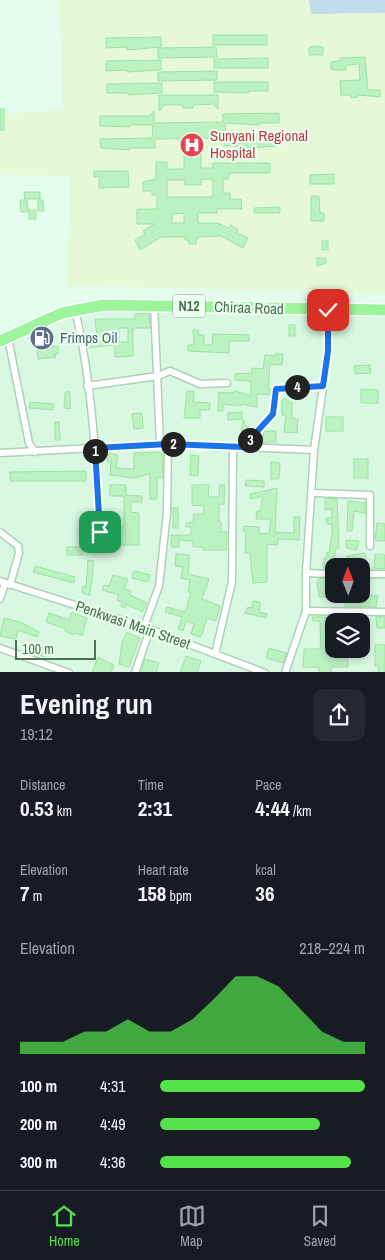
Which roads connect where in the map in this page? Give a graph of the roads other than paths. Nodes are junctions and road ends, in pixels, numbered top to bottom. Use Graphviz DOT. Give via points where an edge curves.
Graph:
graph roads {
  1 [pos="154,304"];
  2 [pos="75,310"];
  3 [pos="328,310"];
  4 [pos="385,310"];
  5 [pos="4,340"];
  6 [pos="158,376"];
  7 [pos="227,383"];
  8 [pos="87,386"];
  9 [pos="323,386"];
  10 [pos="160,444"];
  11 [pos="168,444"];
  12 [pos="233,447"];
  13 [pos="243,447"];
  14 [pos="95,448"];
  15 [pos="314,450"];
  16 [pos="35,452"];
  17 [pos="0,453"];
  18 [pos="312,493"];
  19 [pos="0,532"];
  20 [pos="100,532"];
  21 [pos="370,546"];
  22 [pos="306,573"];
  23 [pos="325,574"];
  24 [pos="370,574"];
  25 [pos="385,574"];
  26 [pos="5,583"];
  27 [pos="0,598"];
  28 [pos="306,611"];
  29 [pos="385,612"];
  30 [pos="147,628"];
  31 [pos="0,648"];
  32 [pos="215,654"];
  33 [pos="69,672"];
  34 [pos="134,672"];
  35 [pos="265,672"];
  36 [pos="285,672"];
  1 -- 2 [label="highway, Chiraa Road / N12" via="104,305"];
  1 -- 3 [label="highway, Chiraa Road / N12"];
  1 -- 6 [label="street"];
  2 -- 5 [label="highway, Chiraa Road / N12"];
  2 -- 8 [label="street"];
  3 -- 4 [label="highway, Chiraa Road / N12"];
  3 -- 9 [label="street" via="328,351"];
  5 -- 16 [label="street" via="29,443"];
  6 -- 7 [label="street" via="170,370 200,384"];
  6 -- 8 [label="street"];
  6 -- 10 [label="street"];
  8 -- 14 [label="street"];
  9 -- 13 [label="street" via="276,389 273,414"];
  9 -- 15 [label="street"];
  10 -- 11 [label="street"];
  10 -- 14 [label="street"];
  11 -- 12 [label="street"];
  11 -- 30 [label="street" via="167,512 158,586"];
  12 -- 13 [label="street"];
  12 -- 32 [label="street" via="232,582"];
  13 -- 15 [label="street"];
  14 -- 16 [label="street"];
  14 -- 20 [label="street"];
  15 -- 18 [label="street"];
  16 -- 17 [label="street"];
  18 -- 21 [label="street" via="370,495"];
  18 -- 22 [label="street"];
  19 -- 26 [label="street" via="18,546 19,553"];
  22 -- 23 [label="street"];
  22 -- 28 [label="street"];
  24 -- 25 [label="street"];
  26 -- 27 [label="street"];
  26 -- 30 [label="street, Penkwasi Main Street"];
  28 -- 29 [label="street"];
  28 -- 36 [label="street"];
  30 -- 32 [label="street, Penkwasi Main Street"];
  30 -- 34 [label="street"];
  31 -- 33 [label="street"];
  32 -- 35 [label="street, Penkwasi Main Street"];
}
